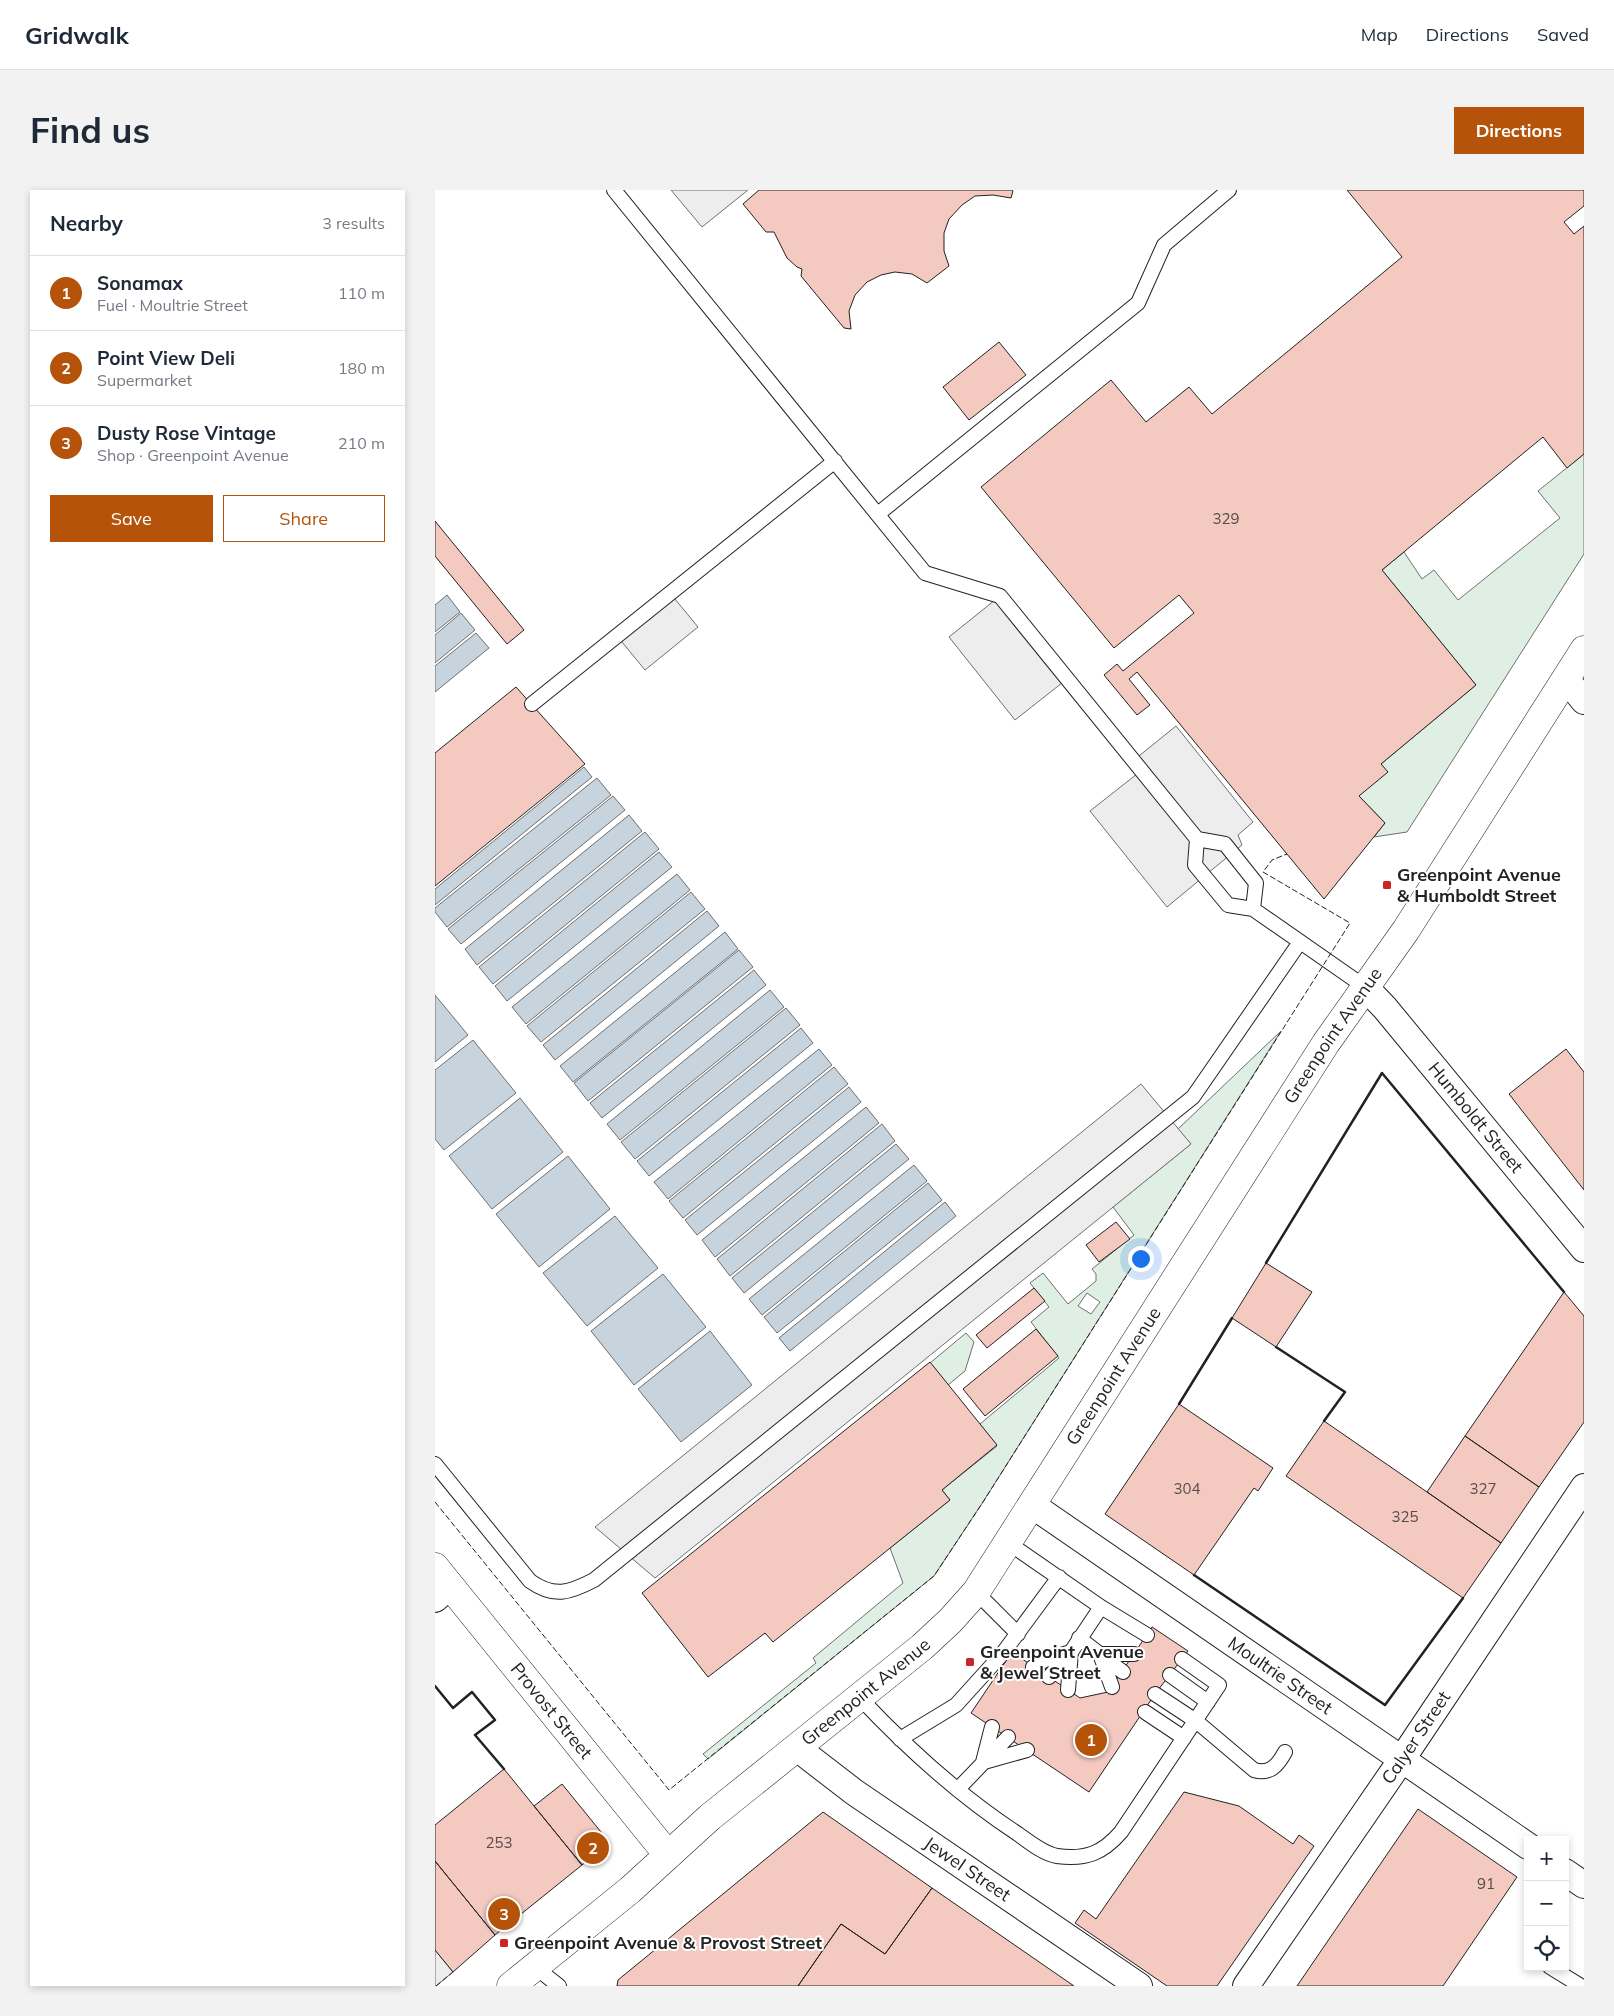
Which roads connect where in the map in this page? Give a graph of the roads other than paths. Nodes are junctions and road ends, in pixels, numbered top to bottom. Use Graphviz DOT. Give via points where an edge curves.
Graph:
graph roads {
  1 [pos="614,190"];
  2 [pos="1229,190"];
  3 [pos="835,461"];
  4 [pos="878,514"];
  5 [pos="1584,650"];
  6 [pos="1566,679"];
  7 [pos="1584,701"];
  8 [pos="532,704"];
  9 [pos="1197,839"];
  10 [pos="1253,909"];
  11 [pos="1300,942"];
  12 [pos="1365,988"];
  13 [pos="1584,1249"];
  14 [pos="435,1464"];
  15 [pos="1584,1487"];
  16 [pos="1032,1504"];
  17 [pos="1007,1542"];
  18 [pos="1059,1577"];
  19 [pos="440,1584"];
  20 [pos="976,1592"];
  21 [pos="1101,1607"];
  22 [pos="1018,1634"];
  23 [pos="1147,1636"];
  24 [pos="1079,1638"];
  25 [pos="1071,1652"];
  26 [pos="1100,1654"];
  27 [pos="1134,1654"];
  28 [pos="1182,1659"];
  29 [pos="1033,1667"];
  30 [pos="1123,1672"];
  31 [pos="1170,1676"];
  32 [pos="1049,1677"];
  33 [pos="1111,1687"];
  34 [pos="1068,1690"];
  35 [pos="1155,1694"];
  36 [pos="860,1698"];
  37 [pos="1208,1702"];
  38 [pos="1145,1712"];
  39 [pos="1196,1721"];
  40 [pos="992,1727"];
  41 [pos="1007,1737"];
  42 [pos="1184,1738"];
  43 [pos="900,1739"];
  44 [pos="797,1748"];
  45 [pos="1027,1750"];
  46 [pos="1285,1752"];
  47 [pos="1402,1759"];
  48 [pos="983,1763"];
  49 [pos="958,1789"];
  50 [pos="1524,1843"];
  51 [pos="668,1855"];
  52 [pos="1569,1875"];
  53 [pos="1584,1885"];
  54 [pos="535,1967"];
  55 [pos="1557,1971"];
  56 [pos="511,1986"];
  57 [pos="559,1986"];
  58 [pos="1139,1986"];
  59 [pos="1246,1986"];
  60 [pos="1581,1986"];
  1 -- 3 [label="lane"];
  2 -- 4 [label="lane" via="1164,245 1138,303"];
  3 -- 4 [label="lane"];
  3 -- 8 [label="lane"];
  4 -- 9 [label="lane" via="925,572 1001,596"];
  5 -- 6 [label="main road, Greenpoint Avenue"];
  6 -- 7 [label="street"];
  6 -- 12 [label="main road, Greenpoint Avenue"];
  9 -- 10 [label="lane" via="1195,865 1228,905"];
  9 -- 10 [label="lane" via="1225,844 1256,883"];
  10 -- 11 [label="lane"];
  11 -- 12 [label="lane"];
  11 -- 14 [label="lane" via="1193,1098 594,1580 558,1593 542,1589 530,1581"];
  12 -- 13 [label="street, Humboldt Street"];
  12 -- 16 [label="main road, Greenpoint Avenue"];
  15 -- 47 [label="street, Calyer Street"];
  16 -- 17 [label="main road, Greenpoint Avenue"];
  16 -- 47 [label="street, Moultrie Street"];
  17 -- 18 [label="lane"];
  17 -- 20 [label="main road, Greenpoint Avenue"];
  18 -- 21 [label="lane"];
  18 -- 22 [label="lane"];
  19 -- 51 [label="main road, Provost Street"];
  20 -- 22 [label="lane"];
  20 -- 36 [label="main road, Greenpoint Avenue" via="938,1634"];
  21 -- 23 [label="lane"];
  21 -- 24 [label="lane"];
  22 -- 43 [label="lane" via="956,1704"];
  24 -- 25 [label="lane"];
  24 -- 26 [label="lane"];
  25 -- 29 [label="lane"];
  25 -- 32 [label="lane"];
  25 -- 34 [label="lane"];
  26 -- 27 [label="lane"];
  26 -- 30 [label="lane"];
  26 -- 33 [label="lane"];
  28 -- 37 [label="lane" via="1219,1685"];
  31 -- 37 [label="lane"];
  35 -- 39 [label="lane"];
  36 -- 43 [label="lane"];
  36 -- 44 [label="main road, Greenpoint Avenue"];
  37 -- 39 [label="lane"];
  38 -- 42 [label="lane"];
  39 -- 42 [label="lane"];
  39 -- 46 [label="lane" via="1254,1770 1262,1773 1281,1761"];
  40 -- 48 [label="lane"];
  41 -- 48 [label="lane"];
  42 -- 49 [label="lane" via="1121,1832 1109,1846 1090,1855 1055,1856 1033,1845"];
  43 -- 49 [label="lane"];
  44 -- 51 [label="main road, Greenpoint Avenue"];
  44 -- 58 [label="street, Jewel Street" via="854,1792"];
  45 -- 48 [label="lane"];
  47 -- 50 [label="street, Moultrie Street"];
  47 -- 59 [label="street, Calyer Street"];
  48 -- 49 [label="lane"];
  51 -- 54 [label="main road, Greenpoint Avenue"];
  52 -- 53 [label="street"];
  54 -- 56 [label="main road, Greenpoint Avenue"];
  54 -- 57 [label="lane"];
  55 -- 60 [label="lane"];
}
